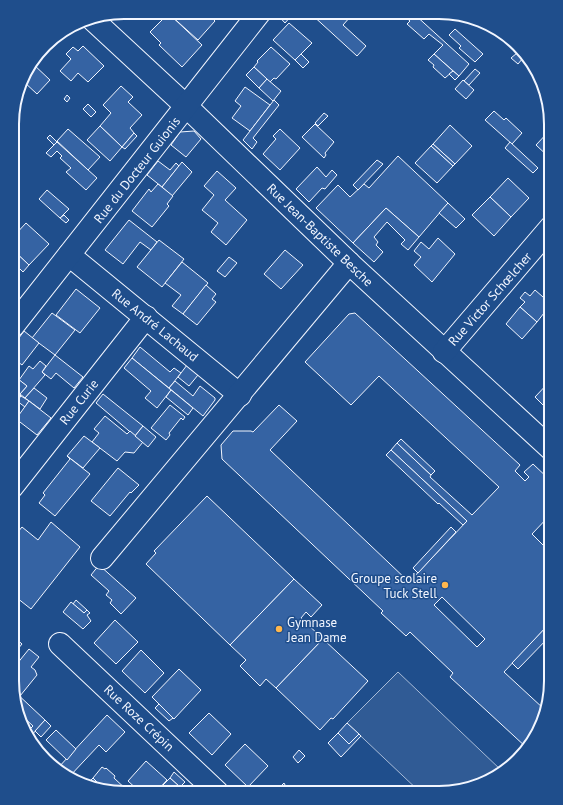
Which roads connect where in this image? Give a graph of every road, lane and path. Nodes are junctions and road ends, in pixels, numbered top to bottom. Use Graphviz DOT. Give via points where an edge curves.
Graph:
graph roads {
  1 [pos="254,19"];
  2 [pos="97,23"];
  3 [pos="186,106"];
  4 [pos="544,235"];
  5 [pos="69,255"];
  6 [pos="349,263"];
  7 [pos="146,317"];
  8 [pos="19,318"];
  9 [pos="444,352"];
  10 [pos="240,395"];
  11 [pos="544,444"];
  12 [pos="19,478"];
  13 [pos="102,558"];
  14 [pos="60,644"];
  15 [pos="211,786"];
  1 -- 3 [label="street, Rue du Docteur Guionis"];
  2 -- 3 [label="street, Rue Jean-Baptiste Besche"];
  3 -- 5 [label="street, Rue du Docteur Guionis"];
  3 -- 6 [label="street, Rue Jean-Baptiste Besche"];
  4 -- 9 [label="street, Rue Victor Schœlcher"];
  5 -- 7 [label="street, Rue André Lachaud"];
  5 -- 8 [label="street, Rue du Docteur Guionis"];
  6 -- 9 [label="street, Rue Jean-Baptiste Besche"];
  6 -- 10 [label="street"];
  7 -- 10 [label="street, Rue André Lachaud"];
  7 -- 12 [label="street, Rue Curie"];
  9 -- 11 [label="street, Rue Jean-Baptiste Besche"];
  10 -- 13 [label="street"];
  14 -- 15 [label="street, Rue Roze Crépin"];
}
